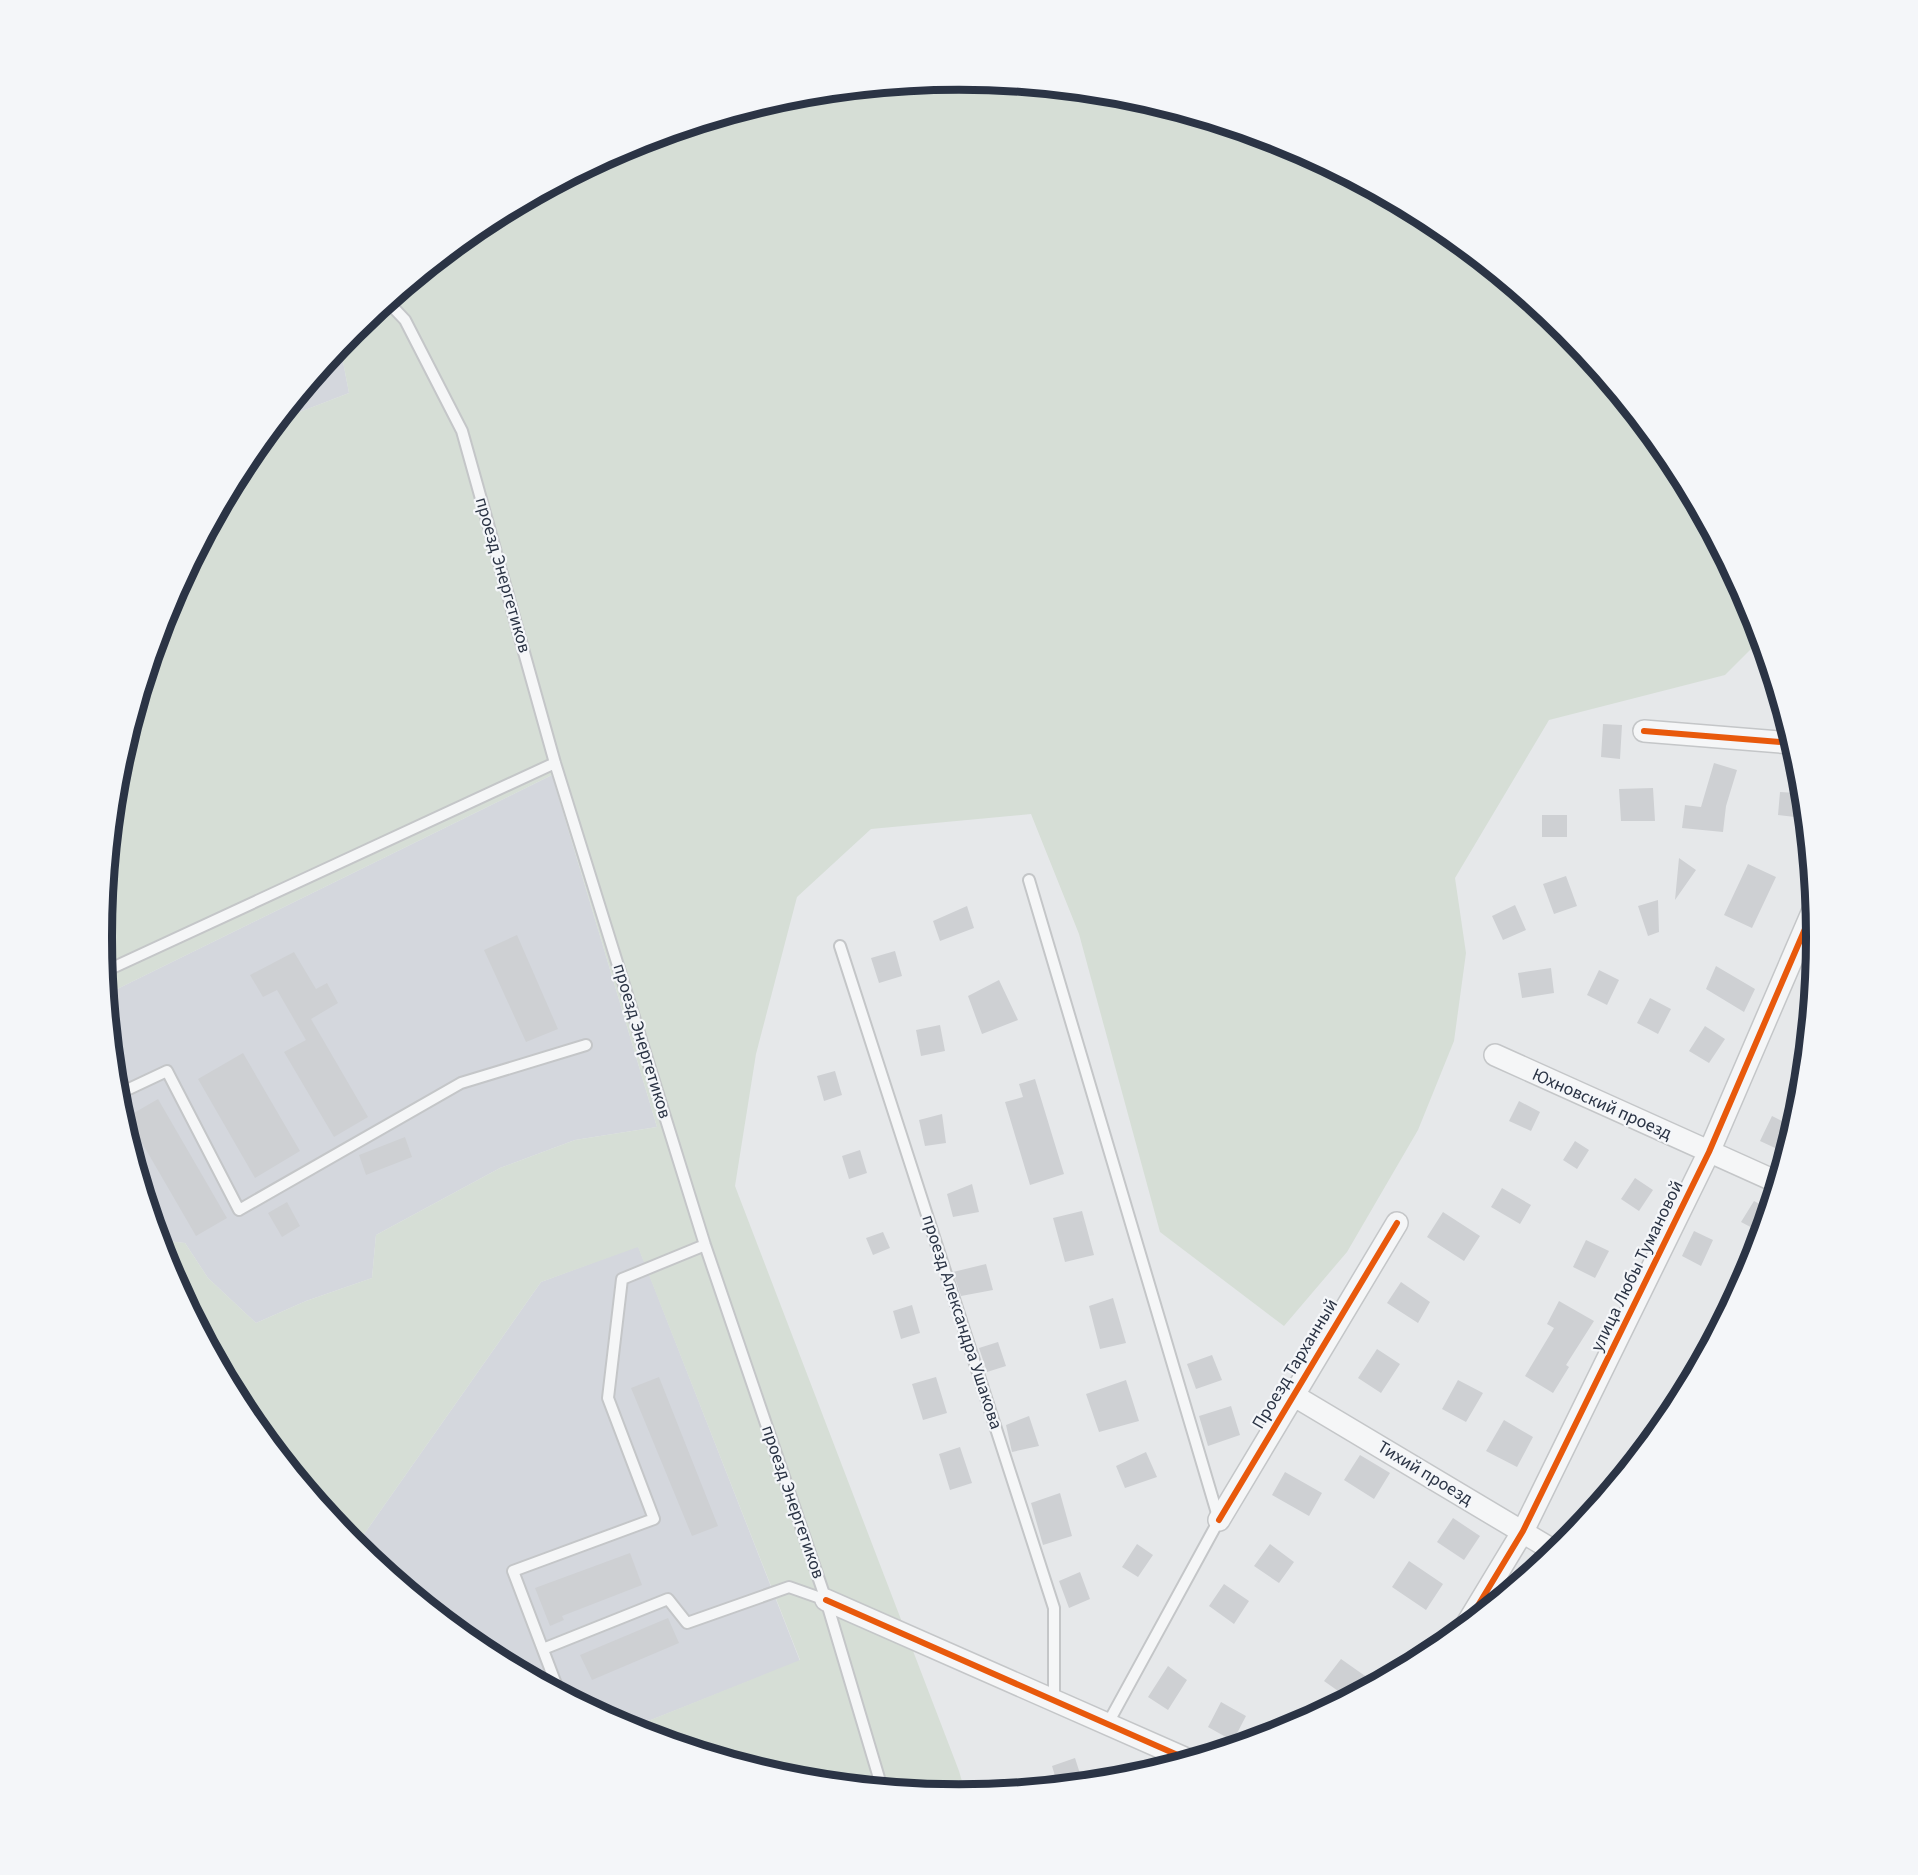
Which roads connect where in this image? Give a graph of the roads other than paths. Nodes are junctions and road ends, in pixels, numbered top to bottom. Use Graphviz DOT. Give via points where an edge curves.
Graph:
graph roads {
  1 [pos="393,307"];
  2 [pos="1644,731"];
  3 [pos="1783,742"];
  4 [pos="555,763"];
  5 [pos="1029,880"];
  6 [pos="1807,925"];
  7 [pos="840,946"];
  8 [pos="113,969"];
  9 [pos="586,1045"];
  10 [pos="1495,1055"];
  11 [pos="126,1090"];
  12 [pos="1709,1152"];
  13 [pos="1771,1179"];
  14 [pos="1397,1223"];
  15 [pos="705,1245"];
  16 [pos="1293,1395"];
  17 [pos="1219,1520"];
  18 [pos="1523,1530"];
  19 [pos="1548,1547"];
  20 [pos="826,1600"];
  21 [pos="1475,1610"];
  22 [pos="543,1649"];
  23 [pos="555,1682"];
  24 [pos="1054,1702"];
  25 [pos="1107,1725"];
  26 [pos="1179,1756"];
  27 [pos="880,1781"];
  1 -- 4 [label="lane, проезд Энергетиков" via="405,320 462,431"];
  2 -- 3 [label="street"];
  4 -- 8 [label="lane"];
  4 -- 15 [label="lane, проезд Энергетиков"];
  5 -- 17 [label="lane"];
  6 -- 12 [label="street, улица Любы Тумановой"];
  7 -- 24 [label="lane, проезд Александра Ушакова" via="1054,1608"];
  9 -- 11 [label="lane" via="461,1083 239,1210 167,1071"];
  10 -- 12 [label="street, Юхновский проезд"];
  12 -- 13 [label="street, Юхновский проезд"];
  12 -- 18 [label="street, улица Любы Тумановой"];
  14 -- 16 [label="street, Проезд Тарханный"];
  15 -- 20 [label="lane, проезд Энергетиков"];
  15 -- 22 [label="lane" via="622,1279 608,1398 654,1519 513,1571"];
  16 -- 17 [label="street, Проезд Тарханный"];
  16 -- 18 [label="street, Тихий проезд"];
  17 -- 25 [label="lane"];
  18 -- 19 [label="street, Тихий проезд"];
  18 -- 21 [label="street, улица Любы Тумановой"];
  20 -- 22 [label="lane" via="789,1587 687,1623 668,1599"];
  20 -- 24 [label="street"];
  20 -- 27 [label="lane, проезд Энергетиков"];
  22 -- 23 [label="lane"];
  24 -- 25 [label="street"];
  25 -- 26 [label="street"];
}
